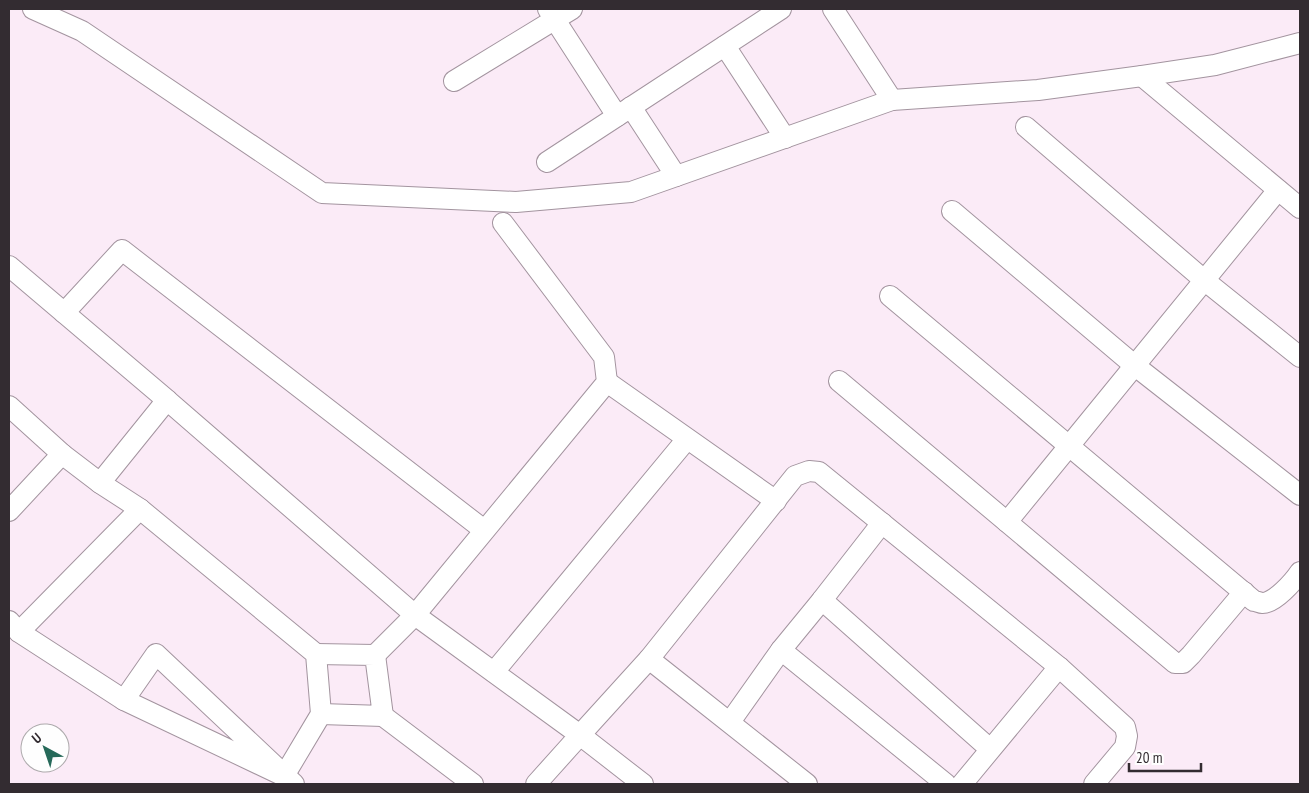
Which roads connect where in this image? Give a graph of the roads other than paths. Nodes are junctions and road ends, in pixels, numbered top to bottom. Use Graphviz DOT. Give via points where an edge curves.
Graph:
graph roads {
  1 [pos="33,9"];
  2 [pos="572,9"];
  3 [pos="781,9"];
  4 [pos="833,9"];
  5 [pos="551,14"];
  6 [pos="1300,43"];
  7 [pos="725,46"];
  8 [pos="1142,76"];
  9 [pos="454,81"];
  10 [pos="892,100"];
  11 [pos="624,111"];
  12 [pos="1026,127"];
  13 [pos="785,138"];
  14 [pos="547,162"];
  15 [pos="676,176"];
  16 [pos="1278,190"];
  17 [pos="1300,208"];
  18 [pos="952,211"];
  19 [pos="503,223"];
  20 [pos="9,266"];
  21 [pos="1204,280"];
  22 [pos="890,296"];
  23 [pos="64,313"];
  24 [pos="1300,358"];
  25 [pos="1134,365"];
  26 [pos="839,381"];
  27 [pos="607,382"];
  28 [pos="167,400"];
  29 [pos="9,406"];
  30 [pos="687,439"];
  31 [pos="1069,446"];
  32 [pos="62,454"];
  33 [pos="100,483"];
  34 [pos="1300,495"];
  35 [pos="776,501"];
  36 [pos="140,509"];
  37 [pos="9,511"];
  38 [pos="1007,522"];
  39 [pos="882,523"];
  40 [pos="484,530"];
  41 [pos="1300,572"];
  42 [pos="1244,592"];
  43 [pos="822,600"];
  44 [pos="415,614"];
  45 [pos="14,626"];
  46 [pos="781,650"];
  47 [pos="316,654"];
  48 [pos="375,654"];
  49 [pos="649,659"];
  50 [pos="1060,667"];
  51 [pos="494,672"];
  52 [pos="124,700"];
  53 [pos="321,714"];
  54 [pos="383,716"];
  55 [pos="730,722"];
  56 [pos="580,734"];
  57 [pos="990,749"];
  58 [pos="289,780"];
  59 [pos="473,784"];
  60 [pos="536,784"];
  61 [pos="643,784"];
  62 [pos="807,784"];
  63 [pos="946,784"];
  64 [pos="962,784"];
  65 [pos="1094,784"];
  1 -- 15 [label="street" via="82,31 322,192 516,202 631,192"];
  2 -- 5 [label="street"];
  3 -- 7 [label="street"];
  4 -- 10 [label="street"];
  5 -- 9 [label="street"];
  5 -- 11 [label="street"];
  6 -- 8 [label="street" via="1215,65"];
  7 -- 11 [label="street"];
  7 -- 13 [label="street"];
  8 -- 10 [label="street" via="1038,90"];
  8 -- 16 [label="street"];
  10 -- 13 [label="street"];
  11 -- 14 [label="street"];
  11 -- 15 [label="street"];
  12 -- 21 [label="street"];
  13 -- 15 [label="street"];
  16 -- 17 [label="street"];
  16 -- 21 [label="street"];
  18 -- 25 [label="street"];
  19 -- 27 [label="street" via="604,357"];
  20 -- 23 [label="street"];
  21 -- 24 [label="street"];
  21 -- 25 [label="street"];
  22 -- 31 [label="street"];
  23 -- 28 [label="street"];
  23 -- 40 [label="street" via="122,250"];
  25 -- 31 [label="street"];
  25 -- 34 [label="street"];
  26 -- 38 [label="street"];
  27 -- 30 [label="street"];
  27 -- 40 [label="street"];
  28 -- 33 [label="street"];
  28 -- 44 [label="street"];
  29 -- 32 [label="street"];
  30 -- 35 [label="street"];
  30 -- 51 [label="street"];
  31 -- 38 [label="street"];
  31 -- 42 [label="street"];
  32 -- 33 [label="street"];
  32 -- 37 [label="street"];
  33 -- 36 [label="street"];
  35 -- 39 [label="street" via="795,476 809,471 819,472"];
  35 -- 49 [label="street"];
  36 -- 45 [label="street"];
  36 -- 47 [label="street"];
  38 -- 42 [label="street" via="1175,663 1183,663 1191,655"];
  39 -- 43 [label="street"];
  39 -- 50 [label="street"];
  40 -- 44 [label="street"];
  41 -- 42 [label="street" via="1274,599 1264,603 1254,601"];
  43 -- 46 [label="street"];
  43 -- 57 [label="street"];
  44 -- 48 [label="street"];
  44 -- 51 [label="street"];
  45 -- 52 [label="street"];
  46 -- 55 [label="street"];
  46 -- 63 [label="street"];
  47 -- 48 [label="street"];
  47 -- 53 [label="street"];
  48 -- 54 [label="street"];
  49 -- 55 [label="street"];
  49 -- 56 [label="street"];
  50 -- 57 [label="street"];
  50 -- 65 [label="street" via="1125,727 1125,747"];
  51 -- 56 [label="street"];
  52 -- 58 [label="street"];
  52 -- 58 [label="street" via="156,654"];
  53 -- 54 [label="street"];
  53 -- 58 [label="street"];
  54 -- 59 [label="street"];
  55 -- 62 [label="street"];
  56 -- 60 [label="street"];
  56 -- 61 [label="street"];
  57 -- 64 [label="street"];
}
